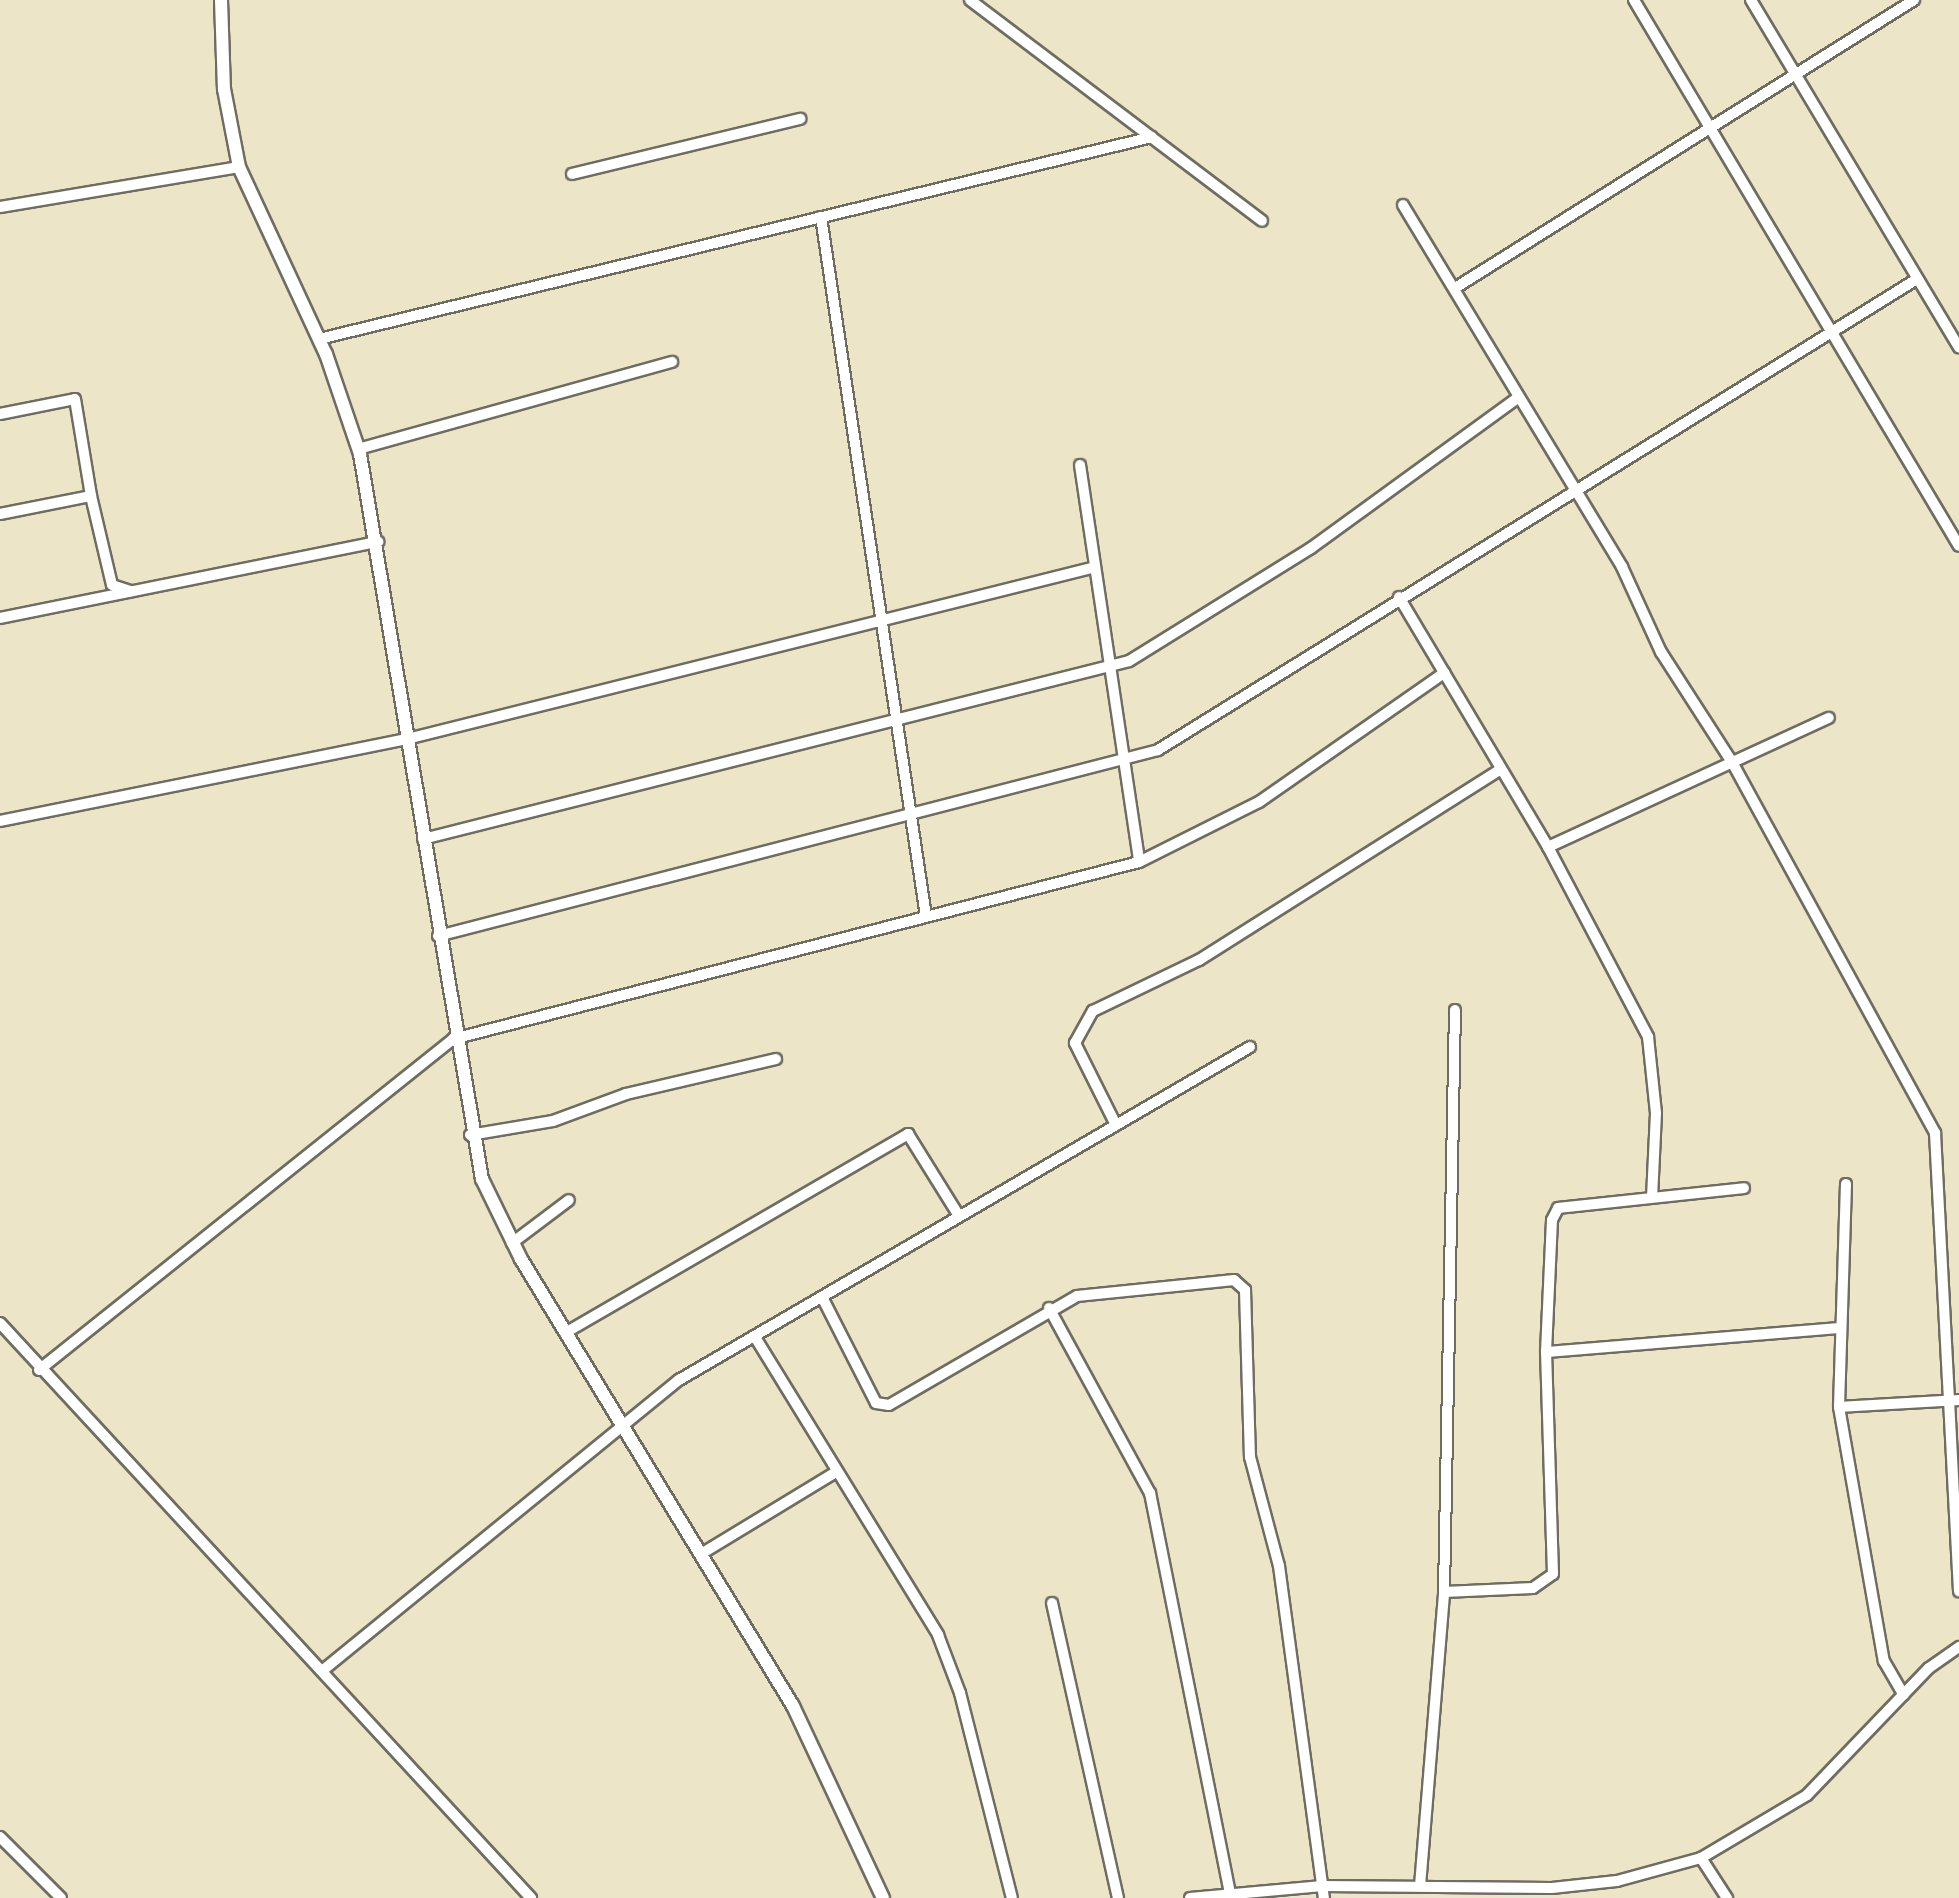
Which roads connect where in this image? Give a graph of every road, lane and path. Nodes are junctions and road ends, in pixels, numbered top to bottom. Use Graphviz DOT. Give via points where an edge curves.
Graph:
graph roads {
  1 [pos="221,0"];
  2 [pos="970,0"];
  3 [pos="1634,0"];
  4 [pos="1751,0"];
  5 [pos="1914,0"];
  6 [pos="1794,73"];
  7 [pos="800,119"];
  8 [pos="1711,129"];
  9 [pos="1152,137"];
  10 [pos="239,167"];
  11 [pos="572,174"];
  12 [pos="1403,205"];
  13 [pos="0,207"];
  14 [pos="821,217"];
  15 [pos="1262,221"];
  16 [pos="1917,279"];
  17 [pos="1455,288"];
  18 [pos="1834,334"];
  19 [pos="319,339"];
  20 [pos="1959,348"];
  21 [pos="672,362"];
  22 [pos="1516,399"];
  23 [pos="0,414"];
  24 [pos="358,449"];
  25 [pos="1080,465"];
  26 [pos="1571,488"];
  27 [pos="91,496"];
  28 [pos="0,514"];
  29 [pos="378,542"];
  30 [pos="1959,546"];
  31 [pos="1092,568"];
  32 [pos="132,591"];
  33 [pos="1399,597"];
  34 [pos="0,618"];
  35 [pos="882,620"];
  36 [pos="1109,668"];
  37 [pos="1444,673"];
  38 [pos="896,718"];
  39 [pos="1829,718"];
  40 [pos="407,739"];
  41 [pos="1732,762"];
  42 [pos="1125,764"];
  43 [pos="1501,769"];
  44 [pos="912,819"];
  45 [pos="0,821"];
  46 [pos="423,839"];
  47 [pos="1548,847"];
  48 [pos="1139,862"];
  49 [pos="926,916"];
  50 [pos="438,936"];
  51 [pos="1455,1010"];
  52 [pos="453,1039"];
  53 [pos="1250,1047"];
  54 [pos="776,1059"];
  55 [pos="1116,1125"];
  56 [pos="470,1135"];
  57 [pos="1846,1184"];
  58 [pos="1744,1188"];
  59 [pos="1652,1197"];
  60 [pos="569,1200"];
  61 [pos="959,1216"];
  62 [pos="512,1243"];
  63 [pos="822,1297"];
  64 [pos="1049,1308"];
  65 [pos="0,1323"];
  66 [pos="1837,1328"];
  67 [pos="565,1333"];
  68 [pos="755,1337"];
  69 [pos="1546,1352"];
  70 [pos="39,1370"];
  71 [pos="1954,1401"];
  72 [pos="1839,1407"];
  73 [pos="622,1424"];
  74 [pos="836,1472"];
  75 [pos="701,1554"];
  76 [pos="1959,1591"];
  77 [pos="1444,1592"];
  78 [pos="1052,1603"];
  79 [pos="1959,1647"];
  80 [pos="322,1671"];
  81 [pos="1904,1695"];
  82 [pos="0,1837"];
  83 [pos="1701,1858"];
  84 [pos="1420,1886"];
  85 [pos="1323,1892"];
  86 [pos="1230,1893"];
  87 [pos="1552,1893"];
  88 [pos="61,1898"];
  89 [pos="531,1898"];
  90 [pos="883,1898"];
  91 [pos="1012,1898"];
  92 [pos="1118,1898"];
  93 [pos="1193,1898"];
  94 [pos="1727,1898"];
  1 -- 10 [label="street" via="224,89"];
  2 -- 9 [label="street"];
  3 -- 8 [label="street"];
  4 -- 6 [label="street"];
  5 -- 6 [label="street"];
  6 -- 8 [label="street"];
  6 -- 16 [label="street"];
  7 -- 11 [label="street"];
  8 -- 17 [label="street" via="1566,212"];
  8 -- 18 [label="street"];
  9 -- 14 [label="street"];
  9 -- 15 [label="street"];
  10 -- 13 [label="street"];
  10 -- 19 [label="street"];
  12 -- 17 [label="street"];
  14 -- 19 [label="street"];
  14 -- 35 [label="street"];
  16 -- 18 [label="street"];
  16 -- 20 [label="street"];
  17 -- 22 [label="street"];
  18 -- 26 [label="street"];
  18 -- 30 [label="street"];
  19 -- 24 [label="street"];
  21 -- 24 [label="street"];
  22 -- 26 [label="street"];
  22 -- 36 [label="street" via="1311,548"];
  23 -- 27 [label="street" via="75,399"];
  24 -- 29 [label="street"];
  25 -- 31 [label="street"];
  26 -- 33 [label="street"];
  26 -- 41 [label="street"];
  27 -- 28 [label="street"];
  27 -- 32 [label="street" via="112,585"];
  29 -- 32 [label="street"];
  29 -- 40 [label="street"];
  31 -- 35 [label="street"];
  31 -- 36 [label="street"];
  32 -- 34 [label="street"];
  33 -- 37 [label="street"];
  33 -- 42 [label="street"];
  35 -- 38 [label="street"];
  35 -- 40 [label="street"];
  36 -- 38 [label="street"];
  36 -- 42 [label="street"];
  37 -- 43 [label="street"];
  37 -- 48 [label="street" via="1259,802"];
  38 -- 44 [label="street"];
  38 -- 46 [label="street"];
  39 -- 41 [label="street"];
  40 -- 45 [label="street"];
  40 -- 46 [label="street"];
  41 -- 47 [label="street"];
  41 -- 71 [label="street" via="1935,1133"];
  42 -- 44 [label="street"];
  42 -- 48 [label="street"];
  43 -- 47 [label="street"];
  43 -- 55 [label="street" via="1199,960 1093,1011 1075,1043"];
  44 -- 49 [label="street"];
  44 -- 50 [label="street"];
  46 -- 50 [label="street"];
  47 -- 59 [label="street" via="1648,1037 1656,1113"];
  48 -- 49 [label="street"];
  49 -- 52 [label="street"];
  50 -- 52 [label="street"];
  51 -- 77 [label="street"];
  52 -- 56 [label="street"];
  52 -- 70 [label="street"];
  53 -- 55 [label="street"];
  54 -- 56 [label="street" via="626,1094 553,1121"];
  55 -- 61 [label="street"];
  56 -- 62 [label="street"];
  57 -- 66 [label="street"];
  58 -- 59 [label="street"];
  59 -- 69 [label="street" via="1558,1208 1552,1220"];
  60 -- 62 [label="street"];
  61 -- 63 [label="street"];
  61 -- 67 [label="street" via="908,1134"];
  62 -- 67 [label="street"];
  63 -- 64 [label="street" via="876,1403 889,1405"];
  63 -- 68 [label="street"];
  64 -- 85 [label="street" via="1146,1288 1234,1280 1245,1290 1250,1457 1279,1566"];
  64 -- 86 [label="street" via="1150,1493"];
  65 -- 70 [label="street"];
  66 -- 69 [label="street"];
  66 -- 72 [label="street"];
  67 -- 73 [label="street"];
  68 -- 73 [label="street" via="679,1380"];
  68 -- 74 [label="street"];
  69 -- 77 [label="street" via="1553,1574 1533,1588"];
  70 -- 80 [label="street"];
  71 -- 72 [label="street"];
  71 -- 76 [label="street"];
  72 -- 81 [label="street" via="1881,1647"];
  73 -- 75 [label="street"];
  73 -- 80 [label="street"];
  74 -- 75 [label="street"];
  74 -- 91 [label="street" via="938,1635 960,1693"];
  75 -- 90 [label="street" via="801,1720"];
  77 -- 84 [label="street"];
  78 -- 92 [label="street"];
  79 -- 81 [label="street"];
  80 -- 89 [label="street"];
  81 -- 83 [label="street" via="1807,1795"];
  82 -- 88 [label="street"];
  83 -- 87 [label="street"];
  83 -- 94 [label="street"];
  84 -- 85 [label="street"];
  84 -- 87 [label="street"];
  85 -- 86 [label="street"];
  86 -- 93 [label="street"];
}
